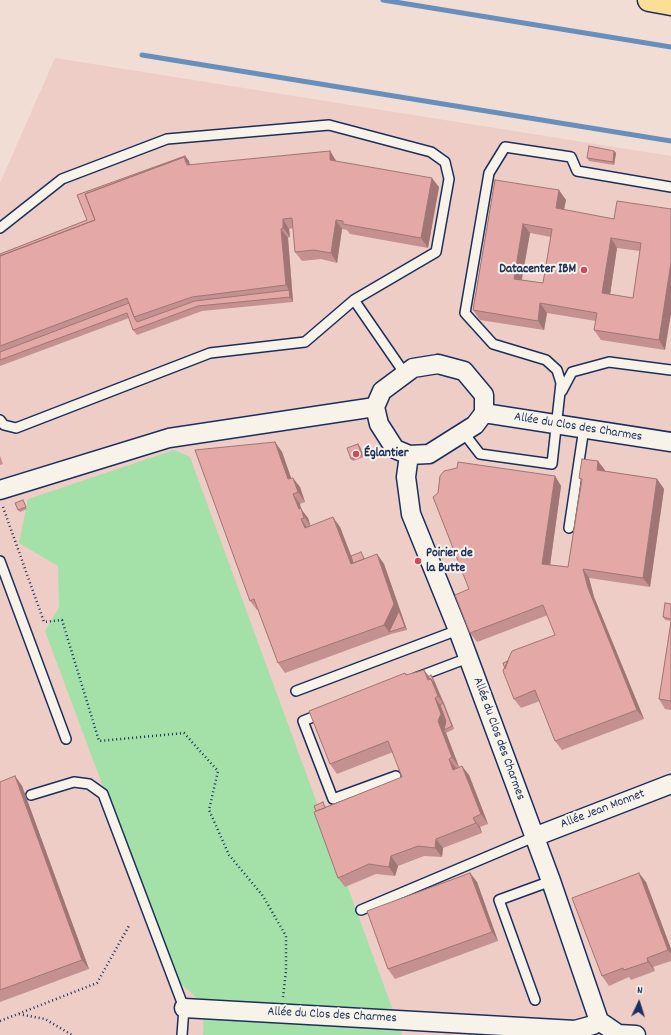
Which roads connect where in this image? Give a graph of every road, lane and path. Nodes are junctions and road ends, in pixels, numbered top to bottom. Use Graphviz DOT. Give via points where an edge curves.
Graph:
graph roads {
  1 [pos="649,0"];
  2 [pos="671,4"];
  3 [pos="671,187"];
  4 [pos="0,228"];
  5 [pos="354,300"];
  6 [pos="671,370"];
  7 [pos="405,374"];
  8 [pos="560,396"];
  9 [pos="375,407"];
  10 [pos="484,413"];
  11 [pos="0,420"];
  12 [pos="557,424"];
  13 [pos="584,428"];
  14 [pos="463,432"];
  15 [pos="671,442"];
  16 [pos="409,455"];
  17 [pos="1,498"];
  18 [pos="569,528"];
  19 [pos="0,561"];
  20 [pos="458,630"];
  21 [pos="468,658"];
  22 [pos="404,683"];
  23 [pos="296,691"];
  24 [pos="332,710"];
  25 [pos="66,739"];
  26 [pos="396,776"];
  27 [pos="671,784"];
  28 [pos="31,795"];
  29 [pos="534,837"];
  30 [pos="551,881"];
  31 [pos="361,910"];
  32 [pos="130,924"];
  33 [pos="535,1000"];
  34 [pos="184,1008"];
  35 [pos="18,1013"];
  36 [pos="281,1013"];
  37 [pos="599,1021"];
  38 [pos="0,1022"];
  39 [pos="72,1035"];
  40 [pos="182,1035"];
  41 [pos="636,1035"];
  1 -- 2 [label="highway"];
  3 -- 8 [label="lane" via="577,171 571,157 505,147 489,173 465,313 493,344 546,360 557,370 561,383"];
  4 -- 5 [label="lane" via="62,179 167,139 329,125 431,152 445,162 449,179 436,252"];
  5 -- 7 [label="lane"];
  5 -- 11 [label="lane" via="305,342 210,353 16,428 4,425"];
  6 -- 8 [label="lane" via="609,362 572,372"];
  7 -- 9 [label="street" via="382,391"];
  7 -- 10 [label="street" via="413,368 438,364 464,371 484,395"];
  8 -- 12 [label="lane"];
  9 -- 16 [label="street" via="379,424 395,449"];
  9 -- 17 [label="street" via="169,438"];
  10 -- 12 [label="street, Allée du Clos des Charmes"];
  10 -- 14 [label="street" via="475,425"];
  12 -- 13 [label="street, Allée du Clos des Charmes"];
  12 -- 14 [label="lane" via="552,464 480,454"];
  13 -- 15 [label="street, Allée du Clos des Charmes"];
  13 -- 18 [label="lane"];
  14 -- 16 [label="street" via="429,454"];
  16 -- 20 [label="street, Allée du Clos des Charmes" via="406,477 411,514"];
  17 -- 36 [label="path" via="44,622 62,620 99,741 184,733 218,771 209,810 229,855 263,896 286,936 286,971"];
  19 -- 25 [label="lane"];
  20 -- 21 [label="street, Allée du Clos des Charmes"];
  20 -- 23 [label="lane"];
  21 -- 22 [label="lane"];
  21 -- 29 [label="street, Allée du Clos des Charmes"];
  24 -- 26 [label="lane" via="303,721 333,800"];
  27 -- 29 [label="street, Allée Jean Monnet"];
  28 -- 34 [label="lane" via="74,782 89,784 102,794"];
  29 -- 30 [label="street, Allée du Clos des Charmes"];
  29 -- 31 [label="lane"];
  30 -- 33 [label="lane" via="499,900"];
  30 -- 37 [label="street, Allée du Clos des Charmes"];
  32 -- 35 [label="path" via="97,983"];
  34 -- 36 [label="street, Allée du Clos des Charmes"];
  34 -- 40 [label="lane"];
  35 -- 38 [label="path"];
  35 -- 39 [label="path" via="45,1019"];
  36 -- 37 [label="street, Allée du Clos des Charmes" via="575,1030"];
  37 -- 41 [label="street" via="618,1034"];
}
